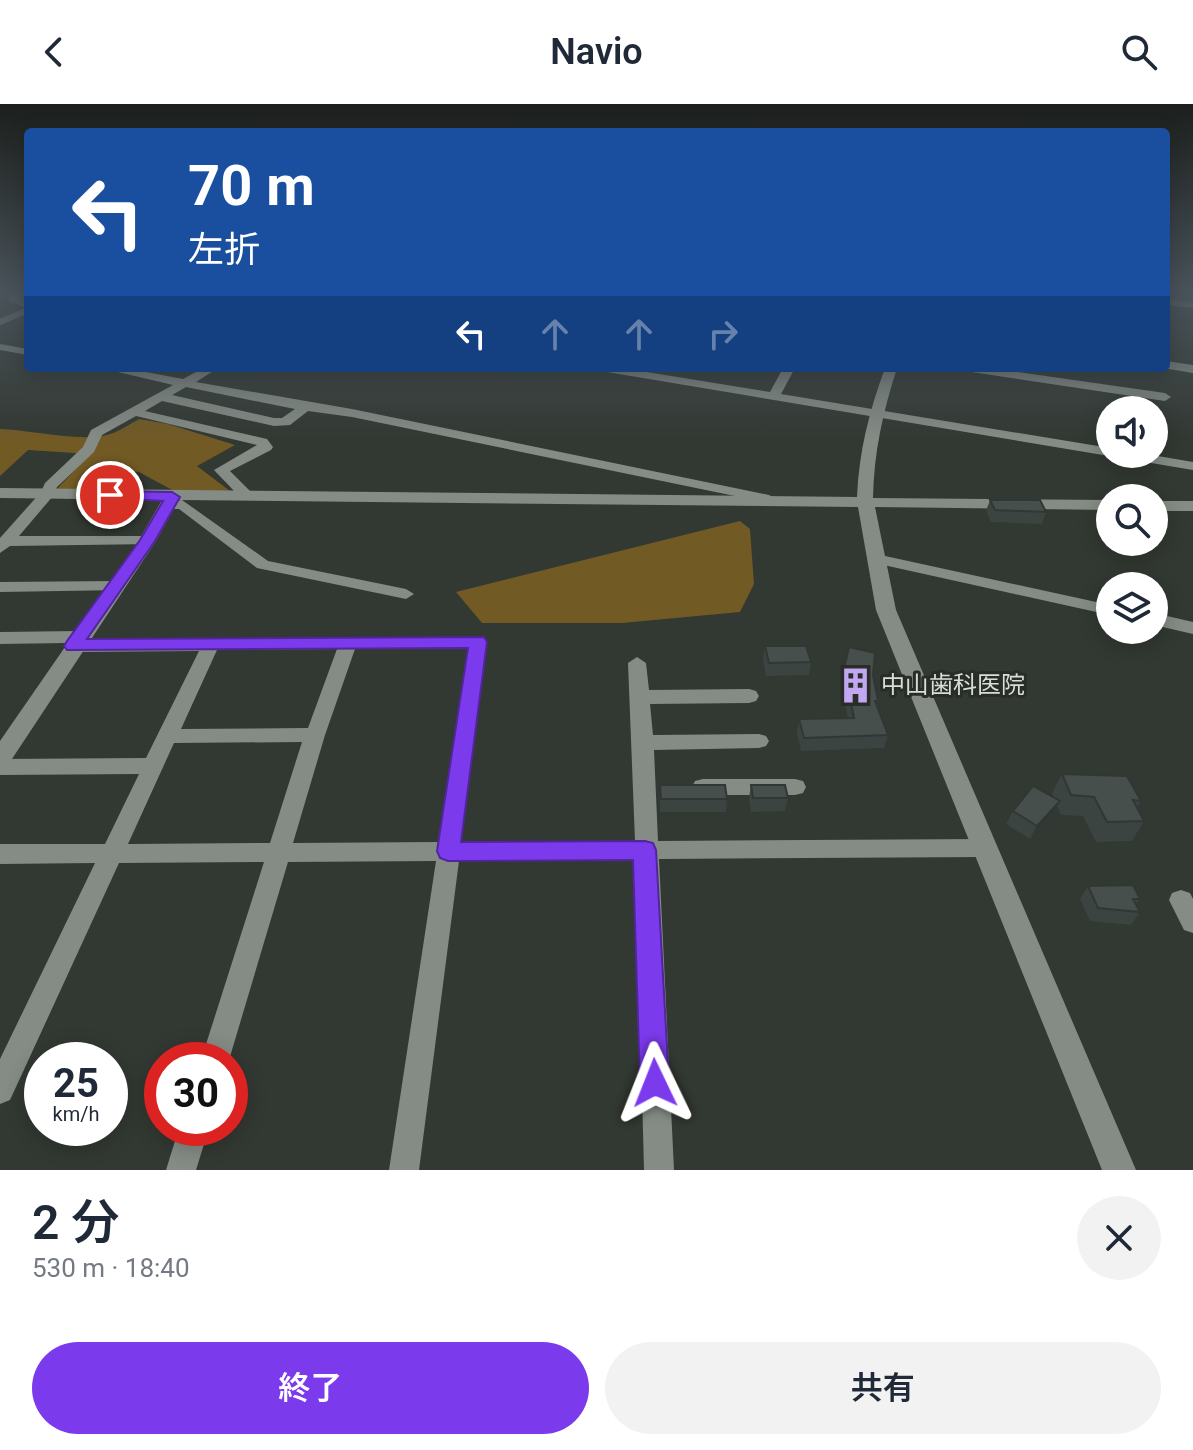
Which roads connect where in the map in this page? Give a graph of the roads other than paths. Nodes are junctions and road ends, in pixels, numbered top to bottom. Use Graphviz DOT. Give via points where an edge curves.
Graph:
graph roads {
  1 [pos="0,347"];
  2 [pos="24,351"];
  3 [pos="1170,366"];
  4 [pos="1193,369"];
  5 [pos="126,372"];
  6 [pos="205,372"];
  7 [pos="625,372"];
  8 [pos="787,372"];
  9 [pos="890,372"];
  10 [pos="1021,372"];
  11 [pos="1049,374"];
  12 [pos="185,384"];
  13 [pos="1160,396"];
  14 [pos="162,397"];
  15 [pos="773,397"];
  16 [pos="305,407"];
  17 [pos="135,412"];
  18 [pos="875,414"];
  19 [pos="1096,450"];
  20 [pos="1168,462"];
  21 [pos="1193,466"];
  22 [pos="0,493"];
  23 [pos="48,493"];
  24 [pos="242,495"];
  25 [pos="776,500"];
  26 [pos="170,501"];
  27 [pos="865,501"];
  28 [pos="1096,505"];
  29 [pos="1168,506"];
  30 [pos="1193,506"];
  31 [pos="147,541"];
  32 [pos="3,545"];
  33 [pos="876,559"];
  34 [pos="116,586"];
  35 [pos="0,587"];
  36 [pos="406,594"];
  37 [pos="1096,607"];
  38 [pos="1168,622"];
  39 [pos="1193,628"];
  40 [pos="0,638"];
  41 [pos="76,641"];
  42 [pos="348,643"];
  43 [pos="211,644"];
  44 [pos="637,663"];
  45 [pos="749,696"];
  46 [pos="639,697"];
  47 [pos="315,735"];
  48 [pos="167,736"];
  49 [pos="759,741"];
  50 [pos="643,743"];
  51 [pos="0,759"];
  52 [pos="152,766"];
  53 [pos="0,767"];
  54 [pos="659,787"];
  55 [pos="795,787"];
  56 [pos="986,848"];
  57 [pos="645,850"];
  58 [pos="448,851"];
  59 [pos="279,852"];
  60 [pos="0,854"];
  61 [pos="110,854"];
  62 [pos="1181,900"];
  63 [pos="1193,922"];
  64 [pos="221,1042"];
  65 [pos="0,1090"];
  66 [pos="188,1146"];
  67 [pos="181,1170"];
  68 [pos="404,1170"];
  69 [pos="659,1170"];
  70 [pos="1119,1170"];
  1 -- 2 [label="street"];
  3 -- 4 [label="street"];
  5 -- 12 [label="street"];
  6 -- 12 [label="street"];
  7 -- 15 [label="street"];
  8 -- 15 [label="street"];
  9 -- 18 [label="street"];
  10 -- 11 [label="street"];
  11 -- 13 [label="street"];
  12 -- 14 [label="street"];
  12 -- 16 [label="street"];
  14 -- 16 [label="street" via="274,422 285,422"];
  14 -- 17 [label="street"];
  15 -- 18 [label="street"];
  16 -- 25 [label="street"];
  17 -- 23 [label="street" via="96,433 89,449"];
  17 -- 24 [label="street" via="262,442 266,447 256,455 221,470"];
  18 -- 19 [label="street"];
  18 -- 27 [label="street" via="866,457"];
  20 -- 21 [label="street"];
  22 -- 23 [label="street"];
  23 -- 26 [label="street"];
  23 -- 32 [label="street"];
  24 -- 25 [label="street"];
  24 -- 26 [label="street"];
  25 -- 27 [label="street"];
  26 -- 31 [label="street"];
  26 -- 36 [label="street" via="182,504 263,565"];
  27 -- 28 [label="street"];
  27 -- 33 [label="street"];
  29 -- 30 [label="street"];
  31 -- 32 [label="street"];
  31 -- 34 [label="street"];
  33 -- 37 [label="street"];
  33 -- 56 [label="street" via="886,610"];
  34 -- 35 [label="street"];
  34 -- 41 [label="street"];
  38 -- 39 [label="street"];
  40 -- 41 [label="street"];
  41 -- 43 [label="street"];
  41 -- 51 [label="street"];
  42 -- 43 [label="street"];
  42 -- 47 [label="street"];
  42 -- 58 [label="street" via="478,642"];
  43 -- 48 [label="street"];
  44 -- 46 [label="street"];
  45 -- 46 [label="street"];
  46 -- 50 [label="street"];
  47 -- 48 [label="street"];
  47 -- 59 [label="street"];
  48 -- 52 [label="street"];
  49 -- 50 [label="street"];
  50 -- 54 [label="street"];
  52 -- 53 [label="street"];
  52 -- 61 [label="street"];
  54 -- 55 [label="street"];
  54 -- 57 [label="street"];
  56 -- 57 [label="street"];
  56 -- 70 [label="street"];
  57 -- 58 [label="street"];
  57 -- 69 [label="street"];
  58 -- 59 [label="street"];
  58 -- 68 [label="street"];
  59 -- 61 [label="street"];
  59 -- 64 [label="street"];
  60 -- 61 [label="street"];
  61 -- 65 [label="street"];
  62 -- 63 [label="street"];
  66 -- 67 [label="street"];
}
